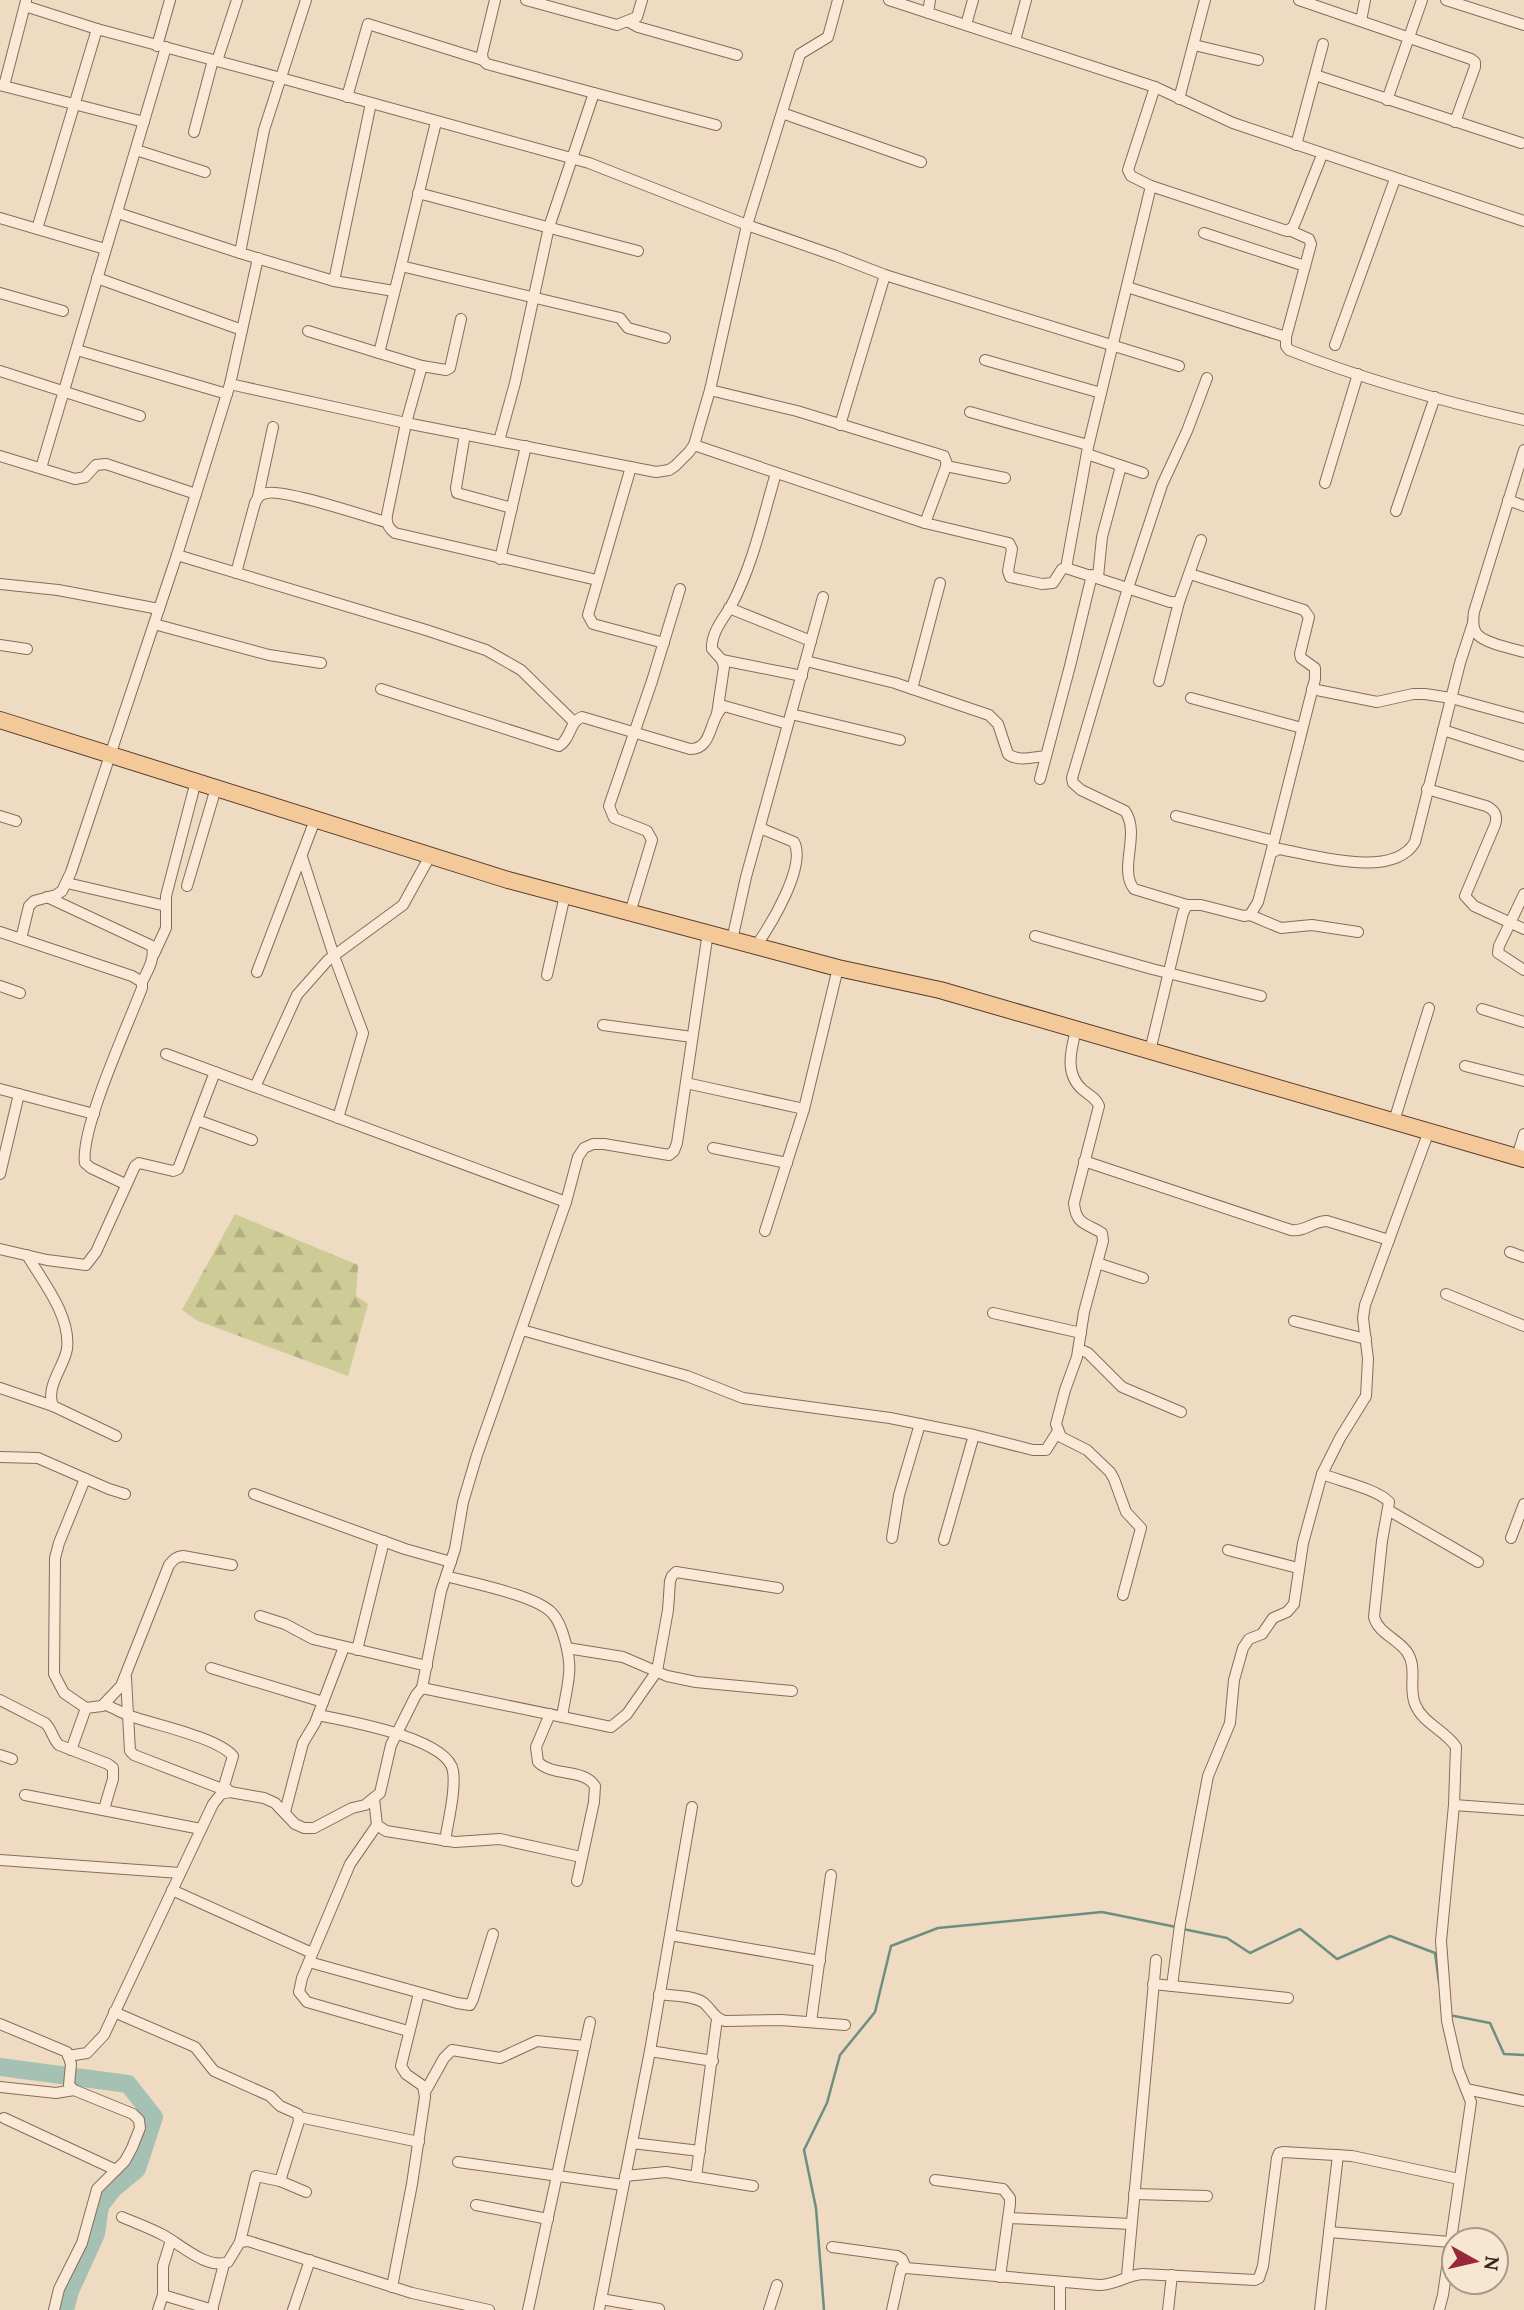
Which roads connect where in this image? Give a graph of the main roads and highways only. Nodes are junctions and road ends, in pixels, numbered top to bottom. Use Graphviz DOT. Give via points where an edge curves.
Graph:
graph roads {
  1 [pos="0,720"];
  2 [pos="1520,1158"];
  1 -- 2 [label="main road" via="565,895 838,968 940,990"];
}
